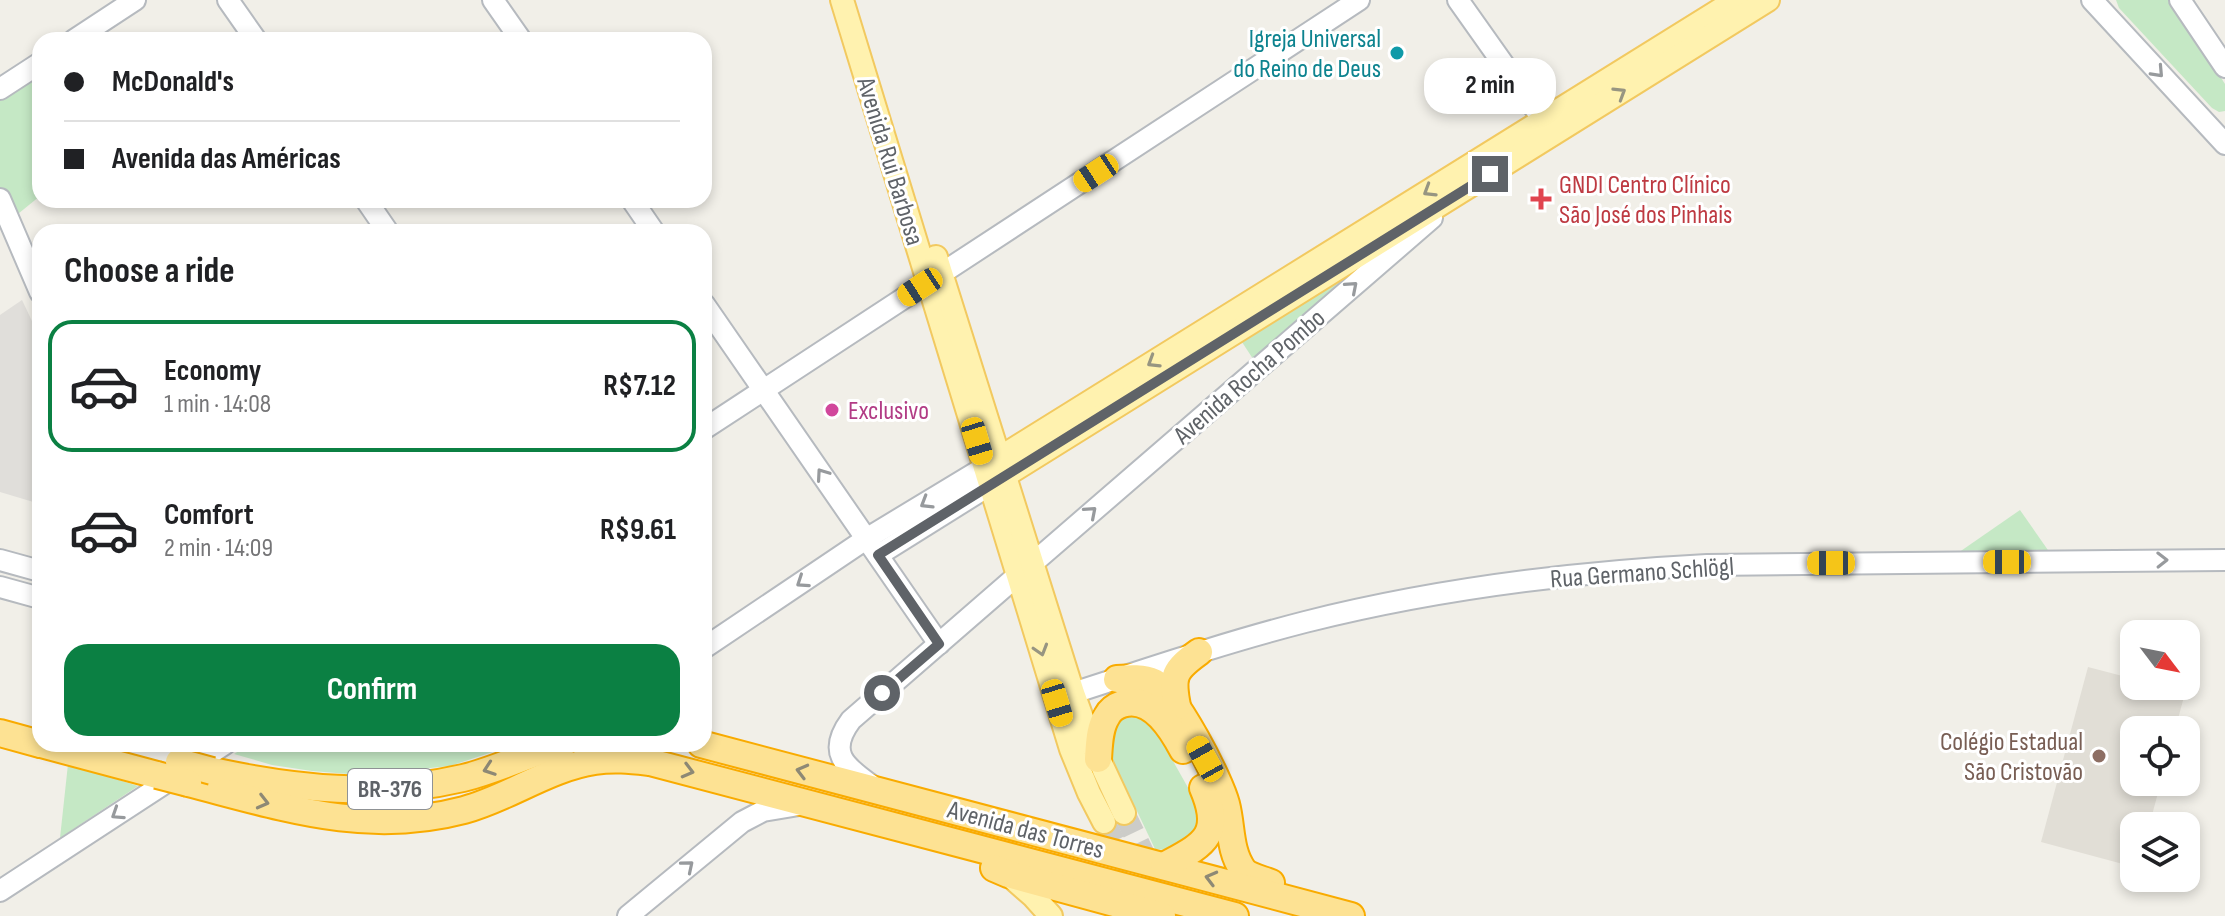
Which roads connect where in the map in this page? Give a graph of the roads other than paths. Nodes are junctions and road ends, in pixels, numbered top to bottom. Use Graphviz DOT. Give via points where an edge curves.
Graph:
graph roads {
  1 [pos="135,0"];
  2 [pos="228,0"];
  3 [pos="493,0"];
  4 [pos="842,0"];
  5 [pos="856,0"];
  6 [pos="1359,0"];
  7 [pos="1458,0"];
  8 [pos="1768,0"];
  9 [pos="1776,0"];
  10 [pos="2092,0"];
  11 [pos="2180,0"];
  12 [pos="1735,5"];
  13 [pos="86,32"];
  14 [pos="250,32"];
  15 [pos="515,32"];
  16 [pos="2225,67"];
  17 [pos="32,68"];
  18 [pos="0,89"];
  19 [pos="2198,115"];
  20 [pos="2225,118"];
  21 [pos="1543,120"];
  22 [pos="2225,144"];
  23 [pos="1465,189"];
  24 [pos="0,199"];
  25 [pos="32,273"];
  26 [pos="935,278"];
  27 [pos="712,315"];
  28 [pos="764,390"];
  29 [pos="712,424"];
  30 [pos="995,471"];
  31 [pos="872,547"];
  32 [pos="0,560"];
  33 [pos="2225,560"];
  34 [pos="32,569"];
  35 [pos="1025,569"];
  36 [pos="0,587"];
  37 [pos="32,596"];
  38 [pos="712,643"];
  39 [pos="939,644"];
  40 [pos="1199,652"];
  41 [pos="1117,679"];
  42 [pos="1073,693"];
  43 [pos="1177,706"];
  44 [pos="0,715"];
  45 [pos="32,724"];
  46 [pos="0,733"];
  47 [pos="32,742"];
  48 [pos="712,747"];
  49 [pos="76,752"];
  50 [pos="127,752"];
  51 [pos="213,752"];
  52 [pos="540,752"];
  53 [pos="1098,759"];
  54 [pos="175,774"];
  55 [pos="878,790"];
  56 [pos="807,804"];
  57 [pos="911,830"];
  58 [pos="1164,866"];
  59 [pos="1008,874"];
  60 [pos="0,891"];
  61 [pos="1312,905"];
  62 [pos="1144,914"];
  63 [pos="628,916"];
  64 [pos="1051,916"];
  65 [pos="1235,916"];
  66 [pos="1351,916"];
  1 -- 13 [label="main road"];
  2 -- 14 [label="main road"];
  3 -- 15 [label="main road"];
  4 -- 26 [label="main road, Avenida Rui Barbosa"];
  5 -- 26 [label="main road, Avenida Rui Barbosa"];
  6 -- 26 [label="main road"];
  7 -- 21 [label="main road"];
  8 -- 12 [label="main road"];
  9 -- 12 [label="main road"];
  10 -- 19 [label="main road, one-way"];
  11 -- 16 [label="main road"];
  12 -- 21 [label="main road"];
  23 -- 12 [label="main road, one-way"];
  17 -- 18 [label="main road"];
  19 -- 20 [label="main road"];
  19 -- 22 [label="main road"];
  21 -- 30 [label="main road, one-way"];
  23 -- 30 [label="main road"];
  35 -- 23 [label="main road, Avenida Rocha Pombo, one-way"];
  24 -- 25 [label="main road"];
  26 -- 28 [label="main road"];
  26 -- 30 [label="main road, Avenida Rui Barbosa"];
  27 -- 28 [label="main road"];
  28 -- 29 [label="main road"];
  31 -- 28 [label="main road, one-way"];
  30 -- 31 [label="main road"];
  30 -- 35 [label="main road, Avenida Rui Barbosa"];
  31 -- 38 [label="main road, one-way"];
  31 -- 39 [label="main road"];
  32 -- 34 [label="main road"];
  40 -- 33 [label="main road, Rua Germano Schlögl, one-way" via="1404,600 1611,571 1746,564"];
  35 -- 39 [label="main road, Avenida Rocha Pombo"];
  35 -- 42 [label="main road, Avenida Rui Barbosa"];
  35 -- 53 [label="main road, Avenida Rui Barbosa, one-way" via="1071,749 1089,793 1114,818"];
  36 -- 37 [label="main road"];
  39 -- 55 [label="main road, Avenida Rocha Pombo" via="851,720 840,738 842,760"];
  40 -- 41 [label="main road, Rua Germano Schlögl"];
  40 -- 43 [label="highway" via="1175,674"];
  41 -- 42 [label="main road, Rua Germano Schlögl"];
  41 -- 43 [label="highway" via="1153,682"];
  42 -- 53 [label="main road, Avenida Rui Barbosa"];
  43 -- 61 [label="highway" via="1220,785 1234,852 1246,874"];
  44 -- 45 [label="highway"];
  46 -- 47 [label="highway, BR-376"];
  55 -- 48 [label="highway, Avenida das Torres, one-way"];
  49 -- 54 [label="highway, BR-376"];
  50 -- 54 [label="highway, BR-376"];
  51 -- 60 [label="main road, one-way"];
  52 -- 54 [label="highway, BR-376, one-way, bridge" via="467,777 412,788 292,787 212,771"];
  53 -- 58 [label="highway" via="1107,714 1127,702 1149,708 1177,738 1209,802 1210,828 1196,848"];
  54 -- 56 [label="highway, Avenida das Torres / BR-376, one-way" via="345,819 397,821 466,809 554,772 611,759 671,766"];
  55 -- 58 [label="highway, Avenida das Torres"];
  56 -- 57 [label="highway, Avenida das Torres"];
  63 -- 56 [label="main road, one-way" via="742,822 763,811"];
  57 -- 59 [label="highway"];
  57 -- 65 [label="highway, Avenida das Torres"];
  61 -- 58 [label="highway, Avenida das Torres, one-way"];
  59 -- 62 [label="highway"];
  59 -- 64 [label="main road"];
  61 -- 66 [label="highway, Avenida das Torres"];
}
